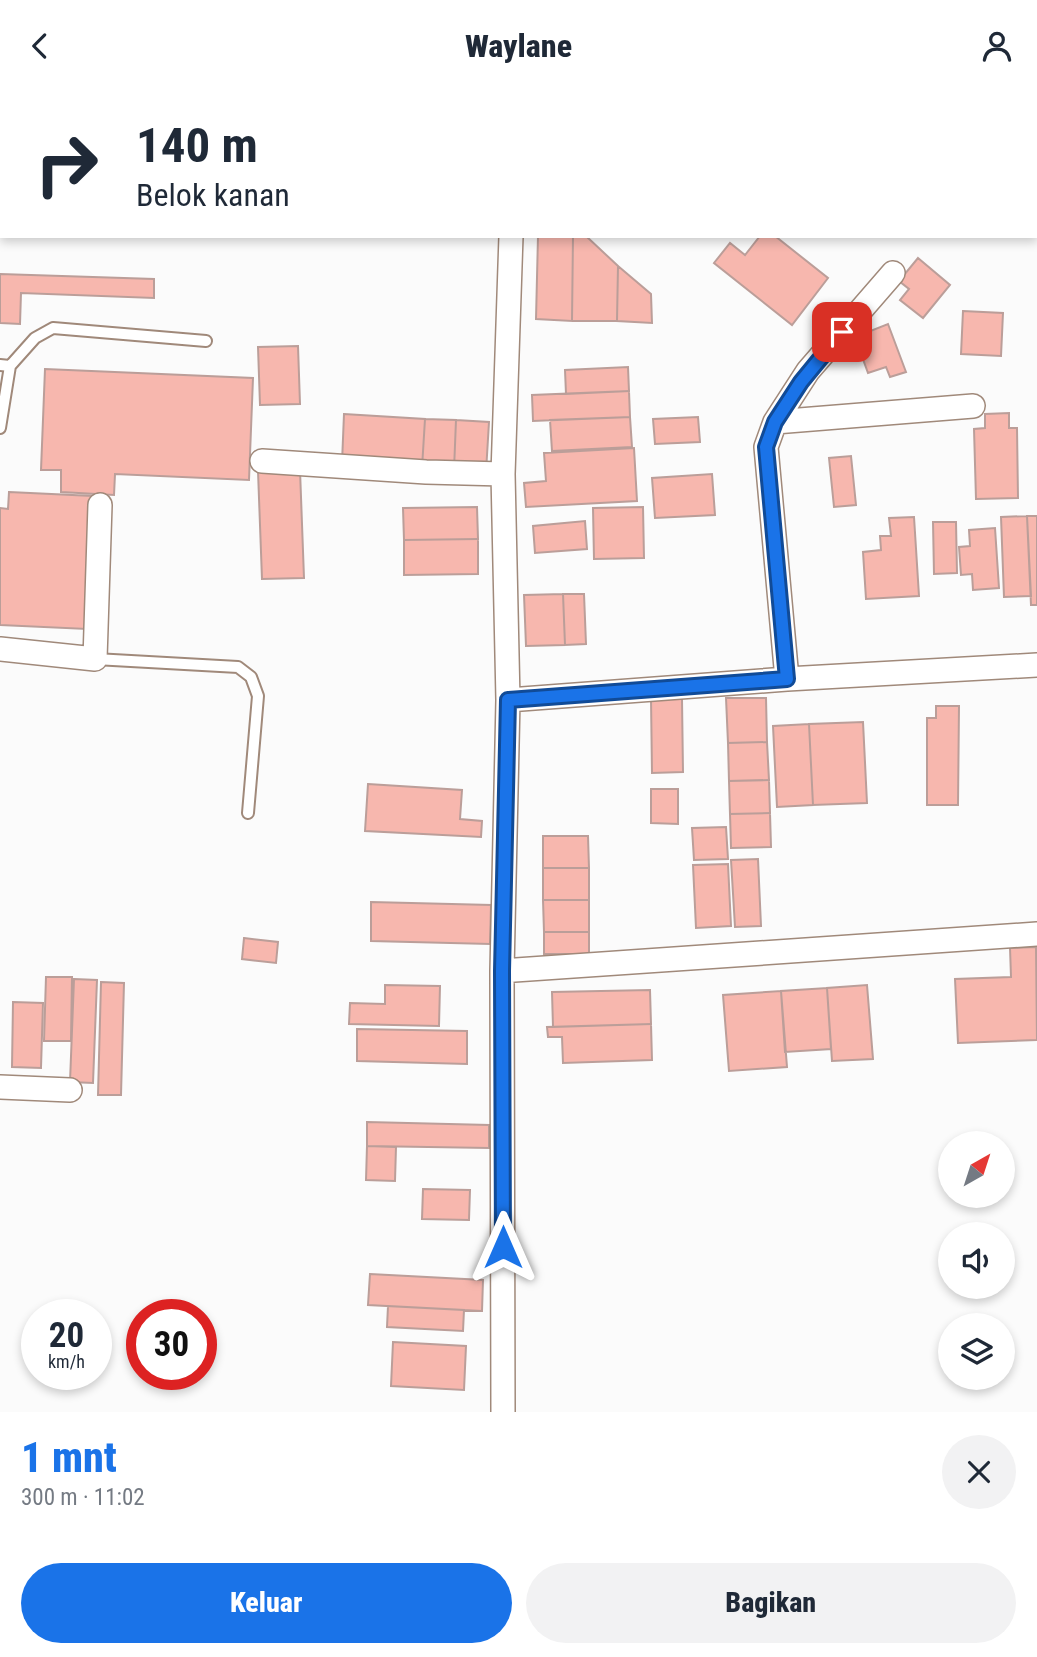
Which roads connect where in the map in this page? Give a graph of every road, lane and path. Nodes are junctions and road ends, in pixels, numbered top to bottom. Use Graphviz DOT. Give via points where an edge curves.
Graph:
graph roads {
  1 [pos="511,238"];
  2 [pos="893,273"];
  3 [pos="206,341"];
  4 [pos="5,366"];
  5 [pos="973,407"];
  6 [pos="775,422"];
  7 [pos="0,428"];
  8 [pos="262,460"];
  9 [pos="503,474"];
  10 [pos="100,505"];
  11 [pos="0,649"];
  12 [pos="94,659"];
  13 [pos="1037,665"];
  14 [pos="787,679"];
  15 [pos="508,700"];
  16 [pos="248,813"];
  17 [pos="1037,934"];
  18 [pos="502,971"];
  19 [pos="0,1087"];
  20 [pos="70,1090"];
  21 [pos="503,1412"];
  1 -- 9 [label="street"];
  2 -- 6 [label="street" via="808,371"];
  3 -- 4 [label="lane" via="53,328"];
  4 -- 7 [label="lane"];
  5 -- 6 [label="street"];
  6 -- 14 [label="street" via="766,447"];
  8 -- 9 [label="street"];
  9 -- 15 [label="street"];
  10 -- 12 [label="street"];
  11 -- 12 [label="street"];
  12 -- 16 [label="lane" via="238,667 251,677 258,696"];
  13 -- 14 [label="street"];
  14 -- 15 [label="street"];
  15 -- 18 [label="street"];
  17 -- 18 [label="street"];
  18 -- 21 [label="street"];
  19 -- 20 [label="street"];
}
